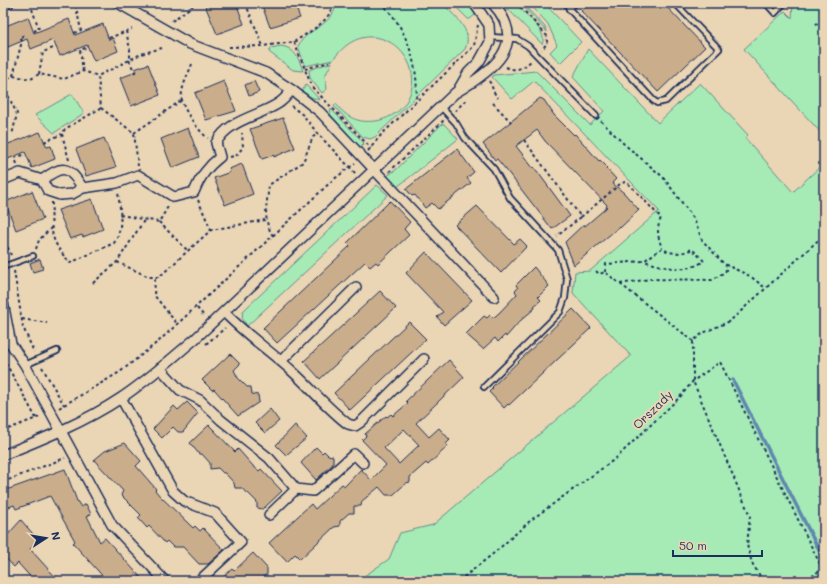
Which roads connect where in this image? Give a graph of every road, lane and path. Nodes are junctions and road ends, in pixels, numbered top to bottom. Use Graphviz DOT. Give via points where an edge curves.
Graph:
graph roads {
  1 [pos="9,3"];
  2 [pos="118,3"];
  3 [pos="196,3"];
  4 [pos="248,3"];
  5 [pos="334,3"];
  6 [pos="382,3"];
  7 [pos="474,3"];
  8 [pos="492,3"];
  9 [pos="517,3"];
  10 [pos="566,3"];
  11 [pos="575,3"];
  12 [pos="675,3"];
  13 [pos="766,3"];
  14 [pos="784,3"];
  15 [pos="3,6"];
  16 [pos="76,7"];
  17 [pos="569,9"];
  18 [pos="32,10"];
  19 [pos="482,20"];
  20 [pos="172,21"];
  21 [pos="816,23"];
  22 [pos="132,29"];
  23 [pos="34,31"];
  24 [pos="126,31"];
  25 [pos="824,31"];
  26 [pos="74,33"];
  27 [pos="25,35"];
  28 [pos="491,37"];
  29 [pos="109,38"];
  30 [pos="508,38"];
  31 [pos="294,42"];
  32 [pos="263,46"];
  33 [pos="56,47"];
  34 [pos="88,47"];
  35 [pos="162,48"];
  36 [pos="545,48"];
  37 [pos="129,59"];
  38 [pos="329,62"];
  39 [pos="530,63"];
  40 [pos="192,64"];
  41 [pos="502,64"];
  42 [pos="304,69"];
  43 [pos="83,71"];
  44 [pos="135,73"];
  45 [pos="39,74"];
  46 [pos="13,76"];
  47 [pos="98,76"];
  48 [pos="487,79"];
  49 [pos="3,82"];
  50 [pos="3,85"];
  51 [pos="292,90"];
  52 [pos="456,93"];
  53 [pos="471,95"];
  54 [pos="498,98"];
  55 [pos="283,99"];
  56 [pos="182,100"];
  57 [pos="416,101"];
  58 [pos="493,103"];
  59 [pos="441,107"];
  60 [pos="101,108"];
  61 [pos="450,116"];
  62 [pos="596,116"];
  63 [pos="239,122"];
  64 [pos="511,122"];
  65 [pos="134,133"];
  66 [pos="62,134"];
  67 [pos="318,134"];
  68 [pos="12,135"];
  69 [pos="524,140"];
  70 [pos="44,142"];
  71 [pos="216,143"];
  72 [pos="366,152"];
  73 [pos="26,154"];
  74 [pos="220,157"];
  75 [pos="357,162"];
  76 [pos="350,168"];
  77 [pos="375,170"];
  78 [pos="72,172"];
  79 [pos="20,173"];
  80 [pos="356,174"];
  81 [pos="138,175"];
  82 [pos="383,179"];
  83 [pos="3,180"];
  84 [pos="42,180"];
  85 [pos="117,183"];
  86 [pos="83,188"];
  87 [pos="194,192"];
  88 [pos="52,194"];
  89 [pos="174,197"];
  90 [pos="120,215"];
  91 [pos="581,217"];
  92 [pos="145,219"];
  93 [pos="265,220"];
  94 [pos="159,222"];
  95 [pos="51,228"];
  96 [pos="211,230"];
  97 [pos="824,235"];
  98 [pos="3,236"];
  99 [pos="273,236"];
  100 [pos="557,236"];
  101 [pos="662,248"];
  102 [pos="188,252"];
  103 [pos="33,256"];
  104 [pos="644,260"];
  105 [pos="117,262"];
  106 [pos="13,265"];
  107 [pos="728,266"];
  108 [pos="3,267"];
  109 [pos="596,271"];
  110 [pos="605,272"];
  111 [pos="155,278"];
  112 [pos="93,283"];
  113 [pos="620,284"];
  114 [pos="356,287"];
  115 [pos="765,287"];
  116 [pos="494,297"];
  117 [pos="3,302"];
  118 [pos="197,308"];
  119 [pos="224,312"];
  120 [pos="205,317"];
  121 [pos="22,319"];
  122 [pos="47,323"];
  123 [pos="178,325"];
  124 [pos="225,328"];
  125 [pos="693,341"];
  126 [pos="209,342"];
  127 [pos="7,345"];
  128 [pos="57,351"];
  129 [pos="3,358"];
  130 [pos="424,359"];
  131 [pos="38,360"];
  132 [pos="281,361"];
  133 [pos="26,365"];
  134 [pos="160,368"];
  135 [pos="693,381"];
  136 [pos="484,386"];
  137 [pos="121,398"];
  138 [pos="64,405"];
  139 [pos="57,409"];
  140 [pos="46,415"];
  141 [pos="36,418"];
  142 [pos="3,431"];
  143 [pos="62,431"];
  144 [pos="3,455"];
  145 [pos="74,455"];
  146 [pos="363,463"];
  147 [pos="3,482"];
  148 [pos="296,489"];
  149 [pos="269,515"];
  150 [pos="165,581"];
  151 [pos="199,581"];
  152 [pos="460,581"];
  153 [pos="763,581"];
  154 [pos="807,581"];
  1 -- 15 [label="street"];
  2 -- 51 [label="street" via="190,44 266,73"];
  3 -- 20 [label="path"];
  4 -- 32 [label="path" via="247,7"];
  5 -- 31 [label="path" via="326,21"];
  6 -- 57 [label="path" via="398,23 405,38 417,79"];
  7 -- 28 [label="street" via="485,17"];
  8 -- 30 [label="street" via="503,15"];
  9 -- 36 [label="path" via="544,32 548,40"];
  10 -- 17 [label="lane"];
  11 -- 17 [label="lane"];
  12 -- 17 [label="lane" via="719,49 666,101 657,103"];
  13 -- 14 [label="lane" via="774,12"];
  16 -- 26 [label="path" via="81,30"];
  18 -- 23 [label="path" via="39,29"];
  19 -- 57 [label="path" via="477,27 474,46"];
  21 -- 25 [label="path"];
  22 -- 24 [label="path"];
  24 -- 29 [label="path"];
  24 -- 37 [label="path"];
  27 -- 46 [label="path" via="20,37 22,41"];
  28 -- 30 [label="lane"];
  28 -- 52 [label="street" via="487,50"];
  30 -- 52 [label="street" via="506,49 499,60 477,81"];
  30 -- 62 [label="lane" via="517,39 538,55"];
  33 -- 45 [label="path" via="43,52"];
  34 -- 43 [label="path" via="80,50"];
  35 -- 37 [label="path"];
  37 -- 44 [label="path"];
  37 -- 47 [label="path"];
  38 -- 42 [label="path"];
  39 -- 41 [label="path" via="511,70"];
  40 -- 56 [label="path" via="184,84"];
  43 -- 45 [label="path" via="64,79"];
  43 -- 47 [label="path"];
  45 -- 46 [label="path" via="31,79"];
  46 -- 49 [label="path"];
  47 -- 60 [label="path"];
  48 -- 54 [label="path"];
  50 -- 68 [label="path" via="17,114"];
  51 -- 55 [label="street"];
  51 -- 77 [label="street" via="320,112"];
  52 -- 59 [label="street"];
  53 -- 61 [label="path"];
  55 -- 63 [label="street"];
  55 -- 67 [label="path" via="302,115"];
  56 -- 65 [label="path"];
  56 -- 71 [label="path" via="201,132"];
  57 -- 72 [label="path"];
  58 -- 64 [label="path"];
  59 -- 61 [label="lane"];
  59 -- 77 [label="street"];
  60 -- 65 [label="path"];
  60 -- 66 [label="path" via="65,129"];
  61 -- 82 [label="path"];
  61 -- 136 [label="lane" via="465,138 494,169 510,198 558,250 567,279 560,312"];
  62 -- 107 [label="path" via="663,177 694,219 702,240"];
  63 -- 71 [label="street" via="224,131"];
  63 -- 74 [label="path" via="244,138 243,147 237,155"];
  65 -- 81 [label="path"];
  66 -- 70 [label="path"];
  66 -- 78 [label="path"];
  67 -- 76 [label="path"];
  67 -- 93 [label="path" via="313,137 303,162 268,185"];
  69 -- 91 [label="path"];
  71 -- 74 [label="street"];
  73 -- 79 [label="path" via="16,158"];
  74 -- 87 [label="street" via="200,177"];
  75 -- 76 [label="path"];
  76 -- 80 [label="path"];
  76 -- 99 [label="path" via="333,180"];
  77 -- 82 [label="street"];
  77 -- 119 [label="street"];
  78 -- 84 [label="street" via="62,168"];
  78 -- 86 [label="street"];
  79 -- 83 [label="street"];
  79 -- 84 [label="street"];
  81 -- 85 [label="street"];
  81 -- 89 [label="street"];
  82 -- 116 [label="street"];
  84 -- 88 [label="street" via="45,188"];
  85 -- 86 [label="street"];
  85 -- 90 [label="path"];
  86 -- 88 [label="street" via="72,194"];
  87 -- 89 [label="street"];
  87 -- 96 [label="path"];
  88 -- 95 [label="path"];
  89 -- 94 [label="path"];
  90 -- 92 [label="path"];
  90 -- 95 [label="path" via="119,235 114,243 70,263 56,248"];
  91 -- 100 [label="path"];
  91 -- 101 [label="path" via="625,182 661,218 657,227"];
  92 -- 94 [label="path"];
  92 -- 105 [label="path"];
  93 -- 96 [label="path"];
  93 -- 99 [label="path"];
  94 -- 102 [label="path"];
  95 -- 103 [label="path" via="39,240"];
  96 -- 102 [label="path"];
  97 -- 115 [label="path"];
  98 -- 106 [label="path"];
  99 -- 118 [label="path"];
  101 -- 104 [label="path"];
  101 -- 104 [label="path" via="674,253 692,249 704,261 696,267 677,268"];
  102 -- 111 [label="path" via="163,275"];
  103 -- 106 [label="lane"];
  104 -- 110 [label="path" via="606,264"];
  105 -- 111 [label="path"];
  105 -- 112 [label="path"];
  106 -- 108 [label="lane"];
  106 -- 121 [label="path"];
  107 -- 113 [label="path" via="725,272 712,280 650,279"];
  107 -- 115 [label="path" via="750,276"];
  109 -- 110 [label="path" via="599,274"];
  110 -- 113 [label="path"];
  111 -- 123 [label="path" via="154,295"];
  113 -- 125 [label="path"];
  114 -- 132 [label="street"];
  115 -- 125 [label="path" via="730,321"];
  117 -- 127 [label="street"];
  118 -- 120 [label="path"];
  118 -- 123 [label="path"];
  119 -- 132 [label="street"];
  119 -- 134 [label="street"];
  121 -- 122 [label="path"];
  121 -- 131 [label="path" via="25,334"];
  123 -- 138 [label="path" via="120,372"];
  124 -- 126 [label="path"];
  125 -- 135 [label="path"];
  127 -- 133 [label="street"];
  128 -- 131 [label="lane"];
  129 -- 141 [label="path"];
  130 -- 132 [label="street" via="355,426 342,420"];
  131 -- 133 [label="lane"];
  131 -- 138 [label="path"];
  133 -- 143 [label="street"];
  134 -- 137 [label="street"];
  134 -- 148 [label="street" via="180,390 200,400 269,458"];
  135 -- 152 [label="path, Orszady" via="680,397 615,459 531,520"];
  135 -- 153 [label="path" via="750,516 747,544 752,563"];
  135 -- 154 [label="path, Orszady" via="720,362 822,568"];
  137 -- 143 [label="street"];
  137 -- 151 [label="street" via="173,491 184,502 214,513 241,542"];
  138 -- 139 [label="path"];
  140 -- 141 [label="path"];
  141 -- 142 [label="path"];
  143 -- 144 [label="street"];
  143 -- 145 [label="street"];
  145 -- 147 [label="path"];
  145 -- 150 [label="street" via="112,525"];
  146 -- 148 [label="street" via="354,454 313,491"];
  148 -- 149 [label="street"];
}
